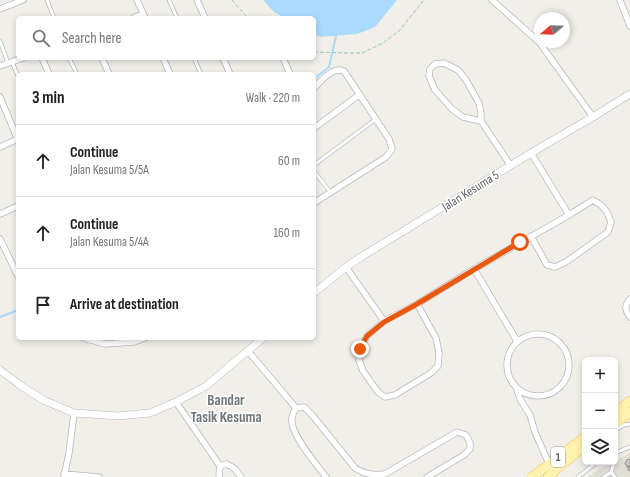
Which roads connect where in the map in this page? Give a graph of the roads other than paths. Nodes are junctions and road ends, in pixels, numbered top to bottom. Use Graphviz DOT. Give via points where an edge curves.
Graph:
graph roads {
  1 [pos="23,0"];
  2 [pos="47,0"];
  3 [pos="137,0"];
  4 [pos="169,0"];
  5 [pos="196,0"];
  6 [pos="492,0"];
  7 [pos="620,0"];
  8 [pos="0,8"];
  9 [pos="53,16"];
  10 [pos="144,16"];
  11 [pos="176,16"];
  12 [pos="204,16"];
  13 [pos="630,26"];
  14 [pos="0,41"];
  15 [pos="18,60"];
  16 [pos="43,60"];
  17 [pos="70,60"];
  18 [pos="103,60"];
  19 [pos="164,60"];
  20 [pos="195,60"];
  21 [pos="224,60"];
  22 [pos="284,60"];
  23 [pos="10,63"];
  24 [pos="0,66"];
  25 [pos="48,72"];
  26 [pos="76,72"];
  27 [pos="108,72"];
  28 [pos="169,72"];
  29 [pos="200,72"];
  30 [pos="229,72"];
  31 [pos="289,72"];
  32 [pos="16,73"];
  33 [pos="316,86"];
  34 [pos="630,94"];
  35 [pos="359,95"];
  36 [pos="0,97"];
  37 [pos="593,117"];
  38 [pos="376,119"];
  39 [pos="481,121"];
  40 [pos="316,127"];
  41 [pos="16,134"];
  42 [pos="16,140"];
  43 [pos="0,147"];
  44 [pos="530,153"];
  45 [pos="316,164"];
  46 [pos="511,166"];
  47 [pos="316,174"];
  48 [pos="330,192"];
  49 [pos="316,202"];
  50 [pos="16,207"];
  51 [pos="0,214"];
  52 [pos="569,215"];
  53 [pos="531,236"];
  54 [pos="0,239"];
  55 [pos="346,267"];
  56 [pos="474,269"];
  57 [pos="16,272"];
  58 [pos="316,291"];
  59 [pos="630,299"];
  60 [pos="417,304"];
  61 [pos="630,317"];
  62 [pos="384,322"];
  63 [pos="91,340"];
  64 [pos="140,340"];
  65 [pos="261,340"];
  66 [pos="517,341"];
  67 [pos="248,351"];
  68 [pos="0,370"];
  69 [pos="516,387"];
  70 [pos="630,401"];
  71 [pos="176,402"];
  72 [pos="296,408"];
  73 [pos="618,411"];
  74 [pos="630,412"];
  75 [pos="74,413"];
  76 [pos="618,422"];
  77 [pos="630,424"];
  78 [pos="617,429"];
  79 [pos="582,439"];
  80 [pos="630,447"];
  81 [pos="582,448"];
  82 [pos="618,452"];
  83 [pos="549,464"];
  84 [pos="560,465"];
  85 [pos="593,465"];
  86 [pos="613,465"];
  87 [pos="220,466"];
  88 [pos="611,472"];
  89 [pos="64,476"];
  90 [pos="99,477"];
  91 [pos="219,477"];
  92 [pos="241,477"];
  93 [pos="326,477"];
  94 [pos="427,477"];
  95 [pos="532,477"];
  96 [pos="548,477"];
  97 [pos="553,477"];
  98 [pos="578,477"];
  99 [pos="604,477"];
  100 [pos="615,477"];
  1 -- 8 [label="street"];
  2 -- 9 [label="lane"];
  3 -- 10 [label="street"];
  4 -- 11 [label="lane"];
  5 -- 12 [label="street"];
  6 -- 37 [label="street" via="539,42"];
  7 -- 13 [label="street"];
  14 -- 23 [label="lane"];
  15 -- 23 [label="street"];
  16 -- 25 [label="street"];
  17 -- 26 [label="lane"];
  18 -- 27 [label="street"];
  19 -- 28 [label="street"];
  20 -- 29 [label="lane"];
  21 -- 30 [label="street"];
  22 -- 31 [label="street"];
  23 -- 24 [label="street"];
  23 -- 32 [label="lane"];
  33 -- 35 [label="street" via="328,75 340,69 344,71"];
  34 -- 37 [label="street, Jalan Kesuma 5"];
  35 -- 38 [label="street"];
  35 -- 40 [label="street"];
  36 -- 41 [label="street"];
  37 -- 44 [label="street, Jalan Kesuma 5"];
  38 -- 45 [label="lane"];
  38 -- 48 [label="street" via="389,139 392,149 386,157"];
  39 -- 39 [label="street" via="463,117 435,90 429,76 430,69 435,64 444,63 458,70 479,103"];
  39 -- 46 [label="street"];
  42 -- 43 [label="street"];
  44 -- 46 [label="street, Jalan Kesuma 5"];
  44 -- 52 [label="street"];
  46 -- 55 [label="street, Jalan Kesuma 5"];
  47 -- 48 [label="lane"];
  48 -- 49 [label="street"];
  50 -- 51 [label="street"];
  52 -- 53 [label="street"];
  52 -- 53 [label="street" via="593,200 607,212 611,222 608,232 555,267 547,265"];
  53 -- 56 [label="street"];
  54 -- 57 [label="street"];
  55 -- 58 [label="street, Jalan Kesuma 5"];
  55 -- 62 [label="street"];
  56 -- 60 [label="street"];
  56 -- 66 [label="street"];
  59 -- 61 [label="street" via="626,305 626,312"];
  60 -- 62 [label="street"];
  60 -- 62 [label="street" via="436,338 438,366 395,395 385,398 363,371 359,360 360,349 367,336"];
  63 -- 64 [label="street" via="105,344"];
  65 -- 67 [label="street"];
  66 -- 69 [label="street" via="507,359 508,374"];
  66 -- 69 [label="street" via="526,335 547,334 564,346 570,367 562,386 553,393 534,396"];
  67 -- 71 [label="street" via="206,386"];
  67 -- 72 [label="street"];
  68 -- 75 [label="street" via="43,400"];
  69 -- 83 [label="street"];
  70 -- 73 [label="main road"];
  71 -- 75 [label="street" via="144,414 118,416"];
  71 -- 87 [label="street"];
  72 -- 93 [label="street" via="292,415 294,434"];
  72 -- 94 [label="street" via="304,407 313,416 355,468 374,475 385,474 458,432 466,435 470,449"];
  74 -- 76 [label="main road"];
  75 -- 89 [label="street"];
  77 -- 78 [label="lane"];
  79 -- 83 [label="main road, 1"];
  80 -- 82 [label="lane"];
  81 -- 84 [label="main road, 1"];
  83 -- 95 [label="main road, 1"];
  84 -- 96 [label="main road, 1"];
  84 -- 97 [label="main road"];
  85 -- 98 [label="lane"];
  86 -- 88 [label="lane"];
  87 -- 91 [label="street"];
  87 -- 92 [label="street" via="227,464"];
  88 -- 99 [label="lane"];
  88 -- 100 [label="lane"];
  89 -- 90 [label="street"];
}
